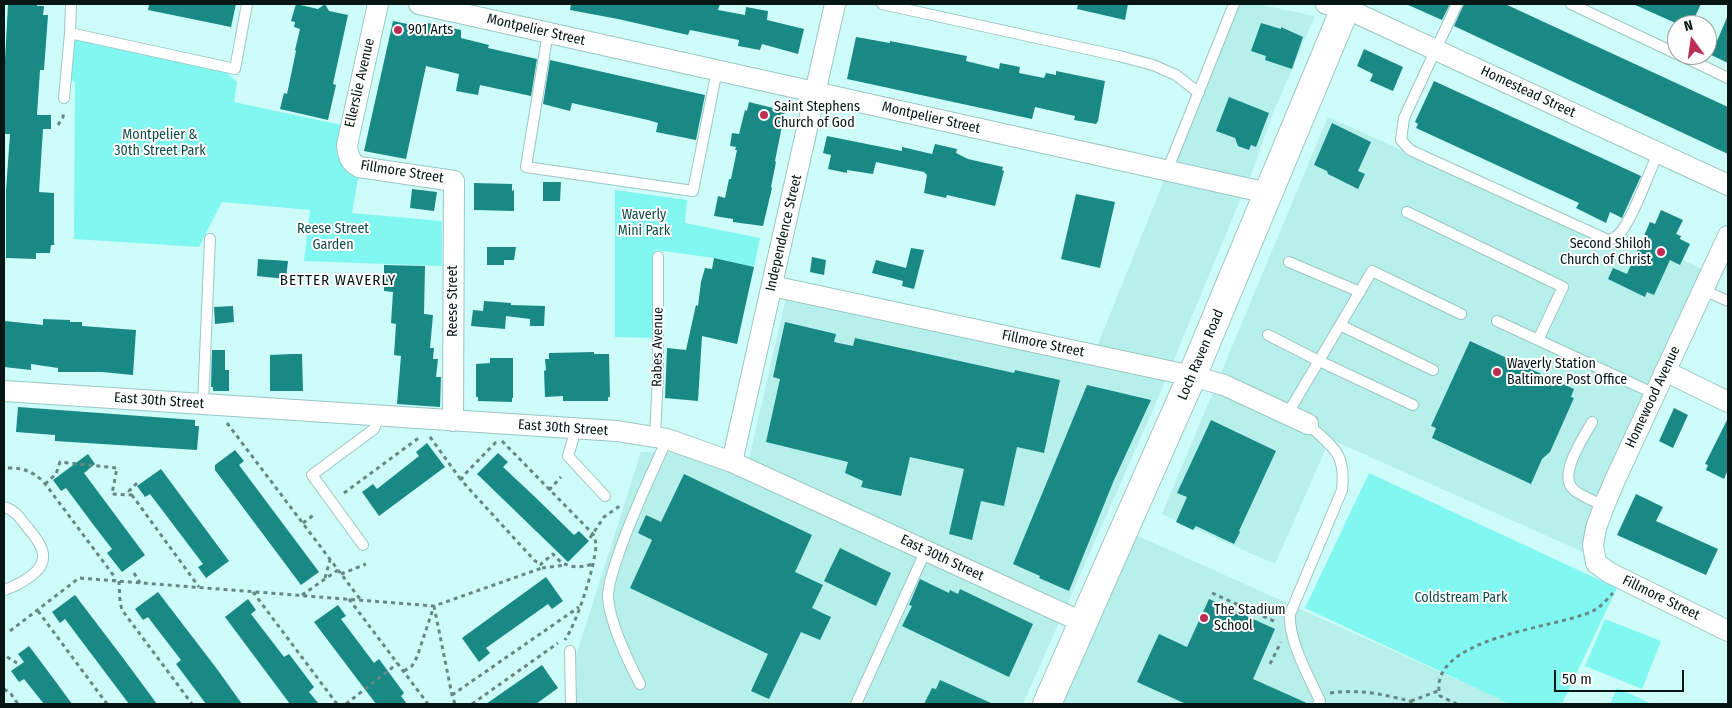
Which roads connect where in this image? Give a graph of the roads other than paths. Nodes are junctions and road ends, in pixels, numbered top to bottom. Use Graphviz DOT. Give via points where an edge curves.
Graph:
graph roads {
  1 [pos="71,4"];
  2 [pos="246,4"];
  3 [pos="378,4"];
  4 [pos="419,4"];
  5 [pos="835,4"];
  6 [pos="882,4"];
  7 [pos="1234,4"];
  8 [pos="1456,4"];
  9 [pos="1571,4"];
  10 [pos="1340,5"];
  11 [pos="548,32"];
  12 [pos="70,33"];
  13 [pos="1667,49"];
  14 [pos="1436,50"];
  15 [pos="1701,65"];
  16 [pos="717,70"];
  17 [pos="1728,78"];
  18 [pos="815,92"];
  19 [pos="1198,93"];
  20 [pos="64,98"];
  21 [pos="1658,153"];
  22 [pos="351,162"];
  23 [pos="1168,171"];
  24 [pos="454,181"];
  25 [pos="1728,185"];
  26 [pos="1268,193"];
  27 [pos="1407,212"];
  28 [pos="1728,236"];
  29 [pos="210,239"];
  30 [pos="658,257"];
  31 [pos="1289,262"];
  32 [pos="772,286"];
  33 [pos="1703,290"];
  34 [pos="1360,292"];
  35 [pos="1728,301"];
  36 [pos="1461,314"];
  37 [pos="1497,321"];
  38 [pos="1340,326"];
  39 [pos="1268,335"];
  40 [pos="1538,340"];
  41 [pos="1319,361"];
  42 [pos="1433,370"];
  43 [pos="1665,372"];
  44 [pos="1192,376"];
  45 [pos="4,390"];
  46 [pos="1655,394"];
  47 [pos="1728,402"];
  48 [pos="203,404"];
  49 [pos="1413,405"];
  50 [pos="1288,413"];
  51 [pos="379,416"];
  52 [pos="453,421"];
  53 [pos="1592,422"];
  54 [pos="1308,424"];
  55 [pos="576,429"];
  56 [pos="661,438"];
  57 [pos="732,462"];
  58 [pos="605,496"];
  59 [pos="1604,506"];
  60 [pos="4,507"];
  61 [pos="363,545"];
  62 [pos="926,550"];
  63 [pos="1596,563"];
  64 [pos="4,590"];
  65 [pos="1084,623"];
  66 [pos="1728,631"];
  67 [pos="570,652"];
  68 [pos="640,684"];
  69 [pos="571,704"];
  70 [pos="856,704"];
  71 [pos="1047,704"];
  72 [pos="1318,704"];
  1 -- 12 [label="lane"];
  2 -- 12 [label="lane" via="235,69"];
  3 -- 22 [label="street, Ellerslie Avenue" via="347,145"];
  4 -- 11 [label="street, Montpelier Street"];
  5 -- 18 [label="street, Independence Street"];
  6 -- 19 [label="lane" via="1153,65 1176,75"];
  7 -- 19 [label="lane"];
  8 -- 14 [label="lane"];
  9 -- 13 [label="lane"];
  10 -- 14 [label="street, Homestead Street"];
  10 -- 26 [label="main road, Loch Raven Road"];
  11 -- 16 [label="street, Montpelier Street"];
  11 -- 16 [label="lane" via="526,167 693,191"];
  12 -- 20 [label="lane"];
  14 -- 21 [label="street, Homestead Street"];
  14 -- 21 [label="lane" via="1401,130 1401,140 1418,154 1608,240 1619,234 1629,218"];
  15 -- 17 [label="lane"];
  16 -- 18 [label="street, Montpelier Street"];
  18 -- 23 [label="street, Montpelier Street"];
  18 -- 32 [label="street, Independence Street"];
  19 -- 23 [label="lane"];
  21 -- 25 [label="street, Homestead Street"];
  22 -- 24 [label="street, Fillmore Street" via="359,167"];
  23 -- 26 [label="street, Montpelier Street"];
  24 -- 52 [label="street, Reese Street"];
  26 -- 44 [label="main road, Loch Raven Road"];
  27 -- 40 [label="lane" via="1563,287"];
  28 -- 33 [label="street, Homewood Avenue"];
  29 -- 48 [label="lane"];
  30 -- 56 [label="lane, Rabes Avenue"];
  31 -- 34 [label="lane"];
  32 -- 44 [label="street, Fillmore Street"];
  32 -- 57 [label="street, Independence Street"];
  33 -- 35 [label="lane"];
  33 -- 43 [label="street, Homewood Avenue"];
  34 -- 36 [label="lane" via="1372,271"];
  34 -- 38 [label="lane"];
  37 -- 40 [label="lane"];
  38 -- 41 [label="lane"];
  38 -- 42 [label="lane"];
  39 -- 41 [label="lane"];
  40 -- 46 [label="lane"];
  41 -- 49 [label="lane"];
  41 -- 50 [label="lane"];
  43 -- 46 [label="street, Homewood Avenue"];
  43 -- 47 [label="street"];
  44 -- 50 [label="street, Fillmore Street" via="1224,385"];
  44 -- 65 [label="main road, Loch Raven Road"];
  45 -- 48 [label="street, East 30th Street"];
  46 -- 59 [label="street, Homewood Avenue"];
  48 -- 51 [label="street, East 30th Street"];
  50 -- 54 [label="street, Fillmore Street"];
  51 -- 52 [label="street, East 30th Street"];
  51 -- 61 [label="lane" via="374,429 312,475"];
  52 -- 55 [label="street, East 30th Street"];
  53 -- 59 [label="lane" via="1568,469 1569,481 1574,489"];
  54 -- 72 [label="lane" via="1336,450 1343,464 1344,478 1342,490 1290,614 1291,636 1320,701"];
  55 -- 56 [label="street, East 30th Street"];
  55 -- 58 [label="lane" via="568,456"];
  56 -- 57 [label="street, East 30th Street"];
  56 -- 68 [label="lane" via="614,568 608,596 627,660"];
  57 -- 62 [label="street, East 30th Street"];
  59 -- 63 [label="street, Homewood Avenue" via="1593,545"];
  60 -- 64 [label="lane" via="12,509 35,536 43,555 37,572 17,586"];
  62 -- 65 [label="street, East 30th Street"];
  62 -- 70 [label="lane"];
  63 -- 66 [label="street, Fillmore Street" via="1633,585"];
  65 -- 71 [label="main road, Loch Raven Road"];
  67 -- 69 [label="lane"];
}
